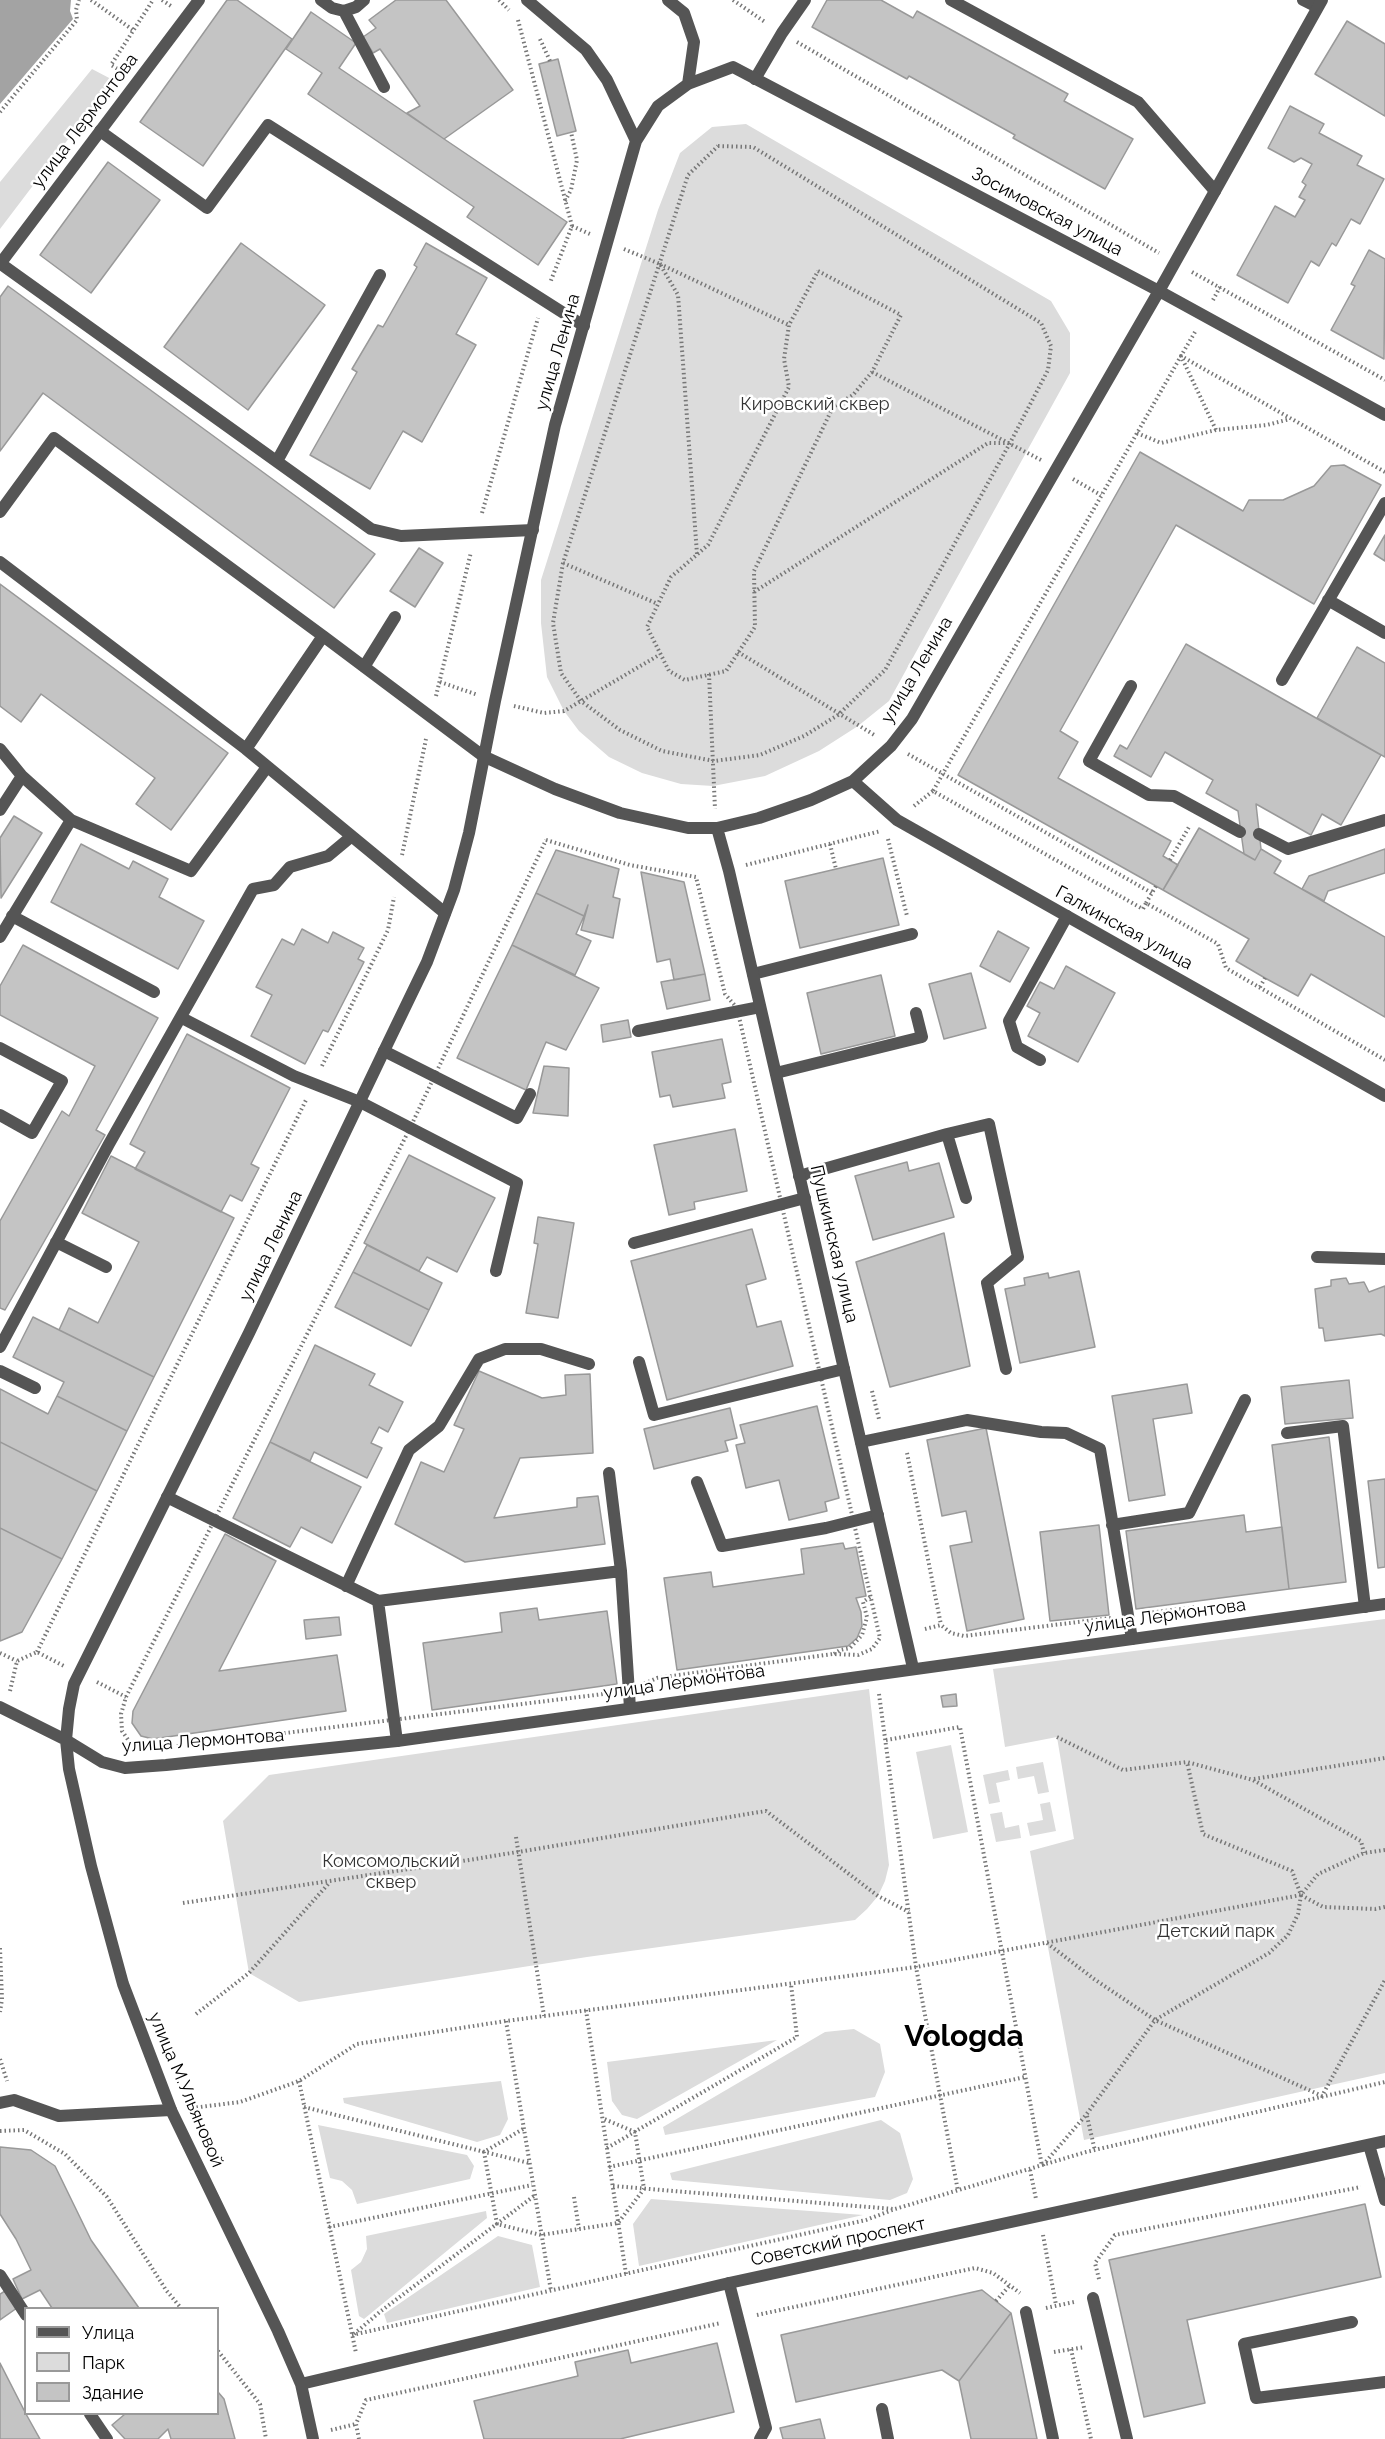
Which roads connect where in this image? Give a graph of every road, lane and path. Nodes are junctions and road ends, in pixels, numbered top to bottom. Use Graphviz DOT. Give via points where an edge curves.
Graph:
graph roads {
  1 [pos="79,0"];
  2 [pos="91,0"];
  3 [pos="153,0"];
  4 [pos="199,0"];
  5 [pos="321,0"];
  6 [pos="364,0"];
  7 [pos="527,0"];
  8 [pos="668,0"];
  9 [pos="734,0"];
  10 [pos="805,0"];
  11 [pos="951,0"];
  12 [pos="1303,0"];
  13 [pos="1319,4"];
  14 [pos="344,11"];
  15 [pos="519,20"];
  16 [pos="526,27"];
  17 [pos="133,30"];
  18 [pos="782,33"];
  19 [pos="534,34"];
  20 [pos="550,61"];
  21 [pos="111,65"];
  22 [pos="755,79"];
  23 [pos="688,84"];
  24 [pos="384,87"];
  25 [pos="0,112"];
  26 [pos="100,131"];
  27 [pos="571,132"];
  28 [pos="636,141"];
  29 [pos="1215,190"];
  30 [pos="565,201"];
  31 [pos="572,226"];
  32 [pos="609,242"];
  33 [pos="1175,262"];
  34 [pos="0,264"];
  35 [pos="660,264"];
  36 [pos="380,275"];
  37 [pos="1159,291"];
  38 [pos="789,325"];
  39 [pos="584,326"];
  40 [pos="1181,356"];
  41 [pos="872,372"];
  42 [pos="1385,380"];
  43 [pos="1384,412"];
  44 [pos="1291,419"];
  45 [pos="1216,430"];
  46 [pos="1137,433"];
  47 [pos="1010,443"];
  48 [pos="277,461"];
  49 [pos="1056,469"];
  50 [pos="1101,495"];
  51 [pos="1385,503"];
  52 [pos="0,512"];
  53 [pos="533,530"];
  54 [pos="697,555"];
  55 [pos="0,562"];
  56 [pos="563,562"];
  57 [pos="754,592"];
  58 [pos="1328,600"];
  59 [pos="658,604"];
  60 [pos="395,616"];
  61 [pos="1385,633"];
  62 [pos="323,636"];
  63 [pos="738,652"];
  64 [pos="659,655"];
  65 [pos="364,667"];
  66 [pos="709,674"];
  67 [pos="1282,680"];
  68 [pos="440,681"];
  69 [pos="1131,686"];
  70 [pos="495,701"];
  71 [pos="581,701"];
  72 [pos="838,715"];
  73 [pos="891,746"];
  74 [pos="0,749"];
  75 [pos="246,749"];
  76 [pos="483,756"];
  77 [pos="714,761"];
  78 [pos="267,767"];
  79 [pos="22,776"];
  80 [pos="853,782"];
  81 [pos="1198,809"];
  82 [pos="0,810"];
  83 [pos="71,820"];
  84 [pos="1385,820"];
  85 [pos="717,828"];
  86 [pos="1240,832"];
  87 [pos="1259,834"];
  88 [pos="352,836"];
  89 [pos="830,844"];
  90 [pos="1170,860"];
  91 [pos="836,869"];
  92 [pos="729,871"];
  93 [pos="696,877"];
  94 [pos="1156,886"];
  95 [pos="1152,893"];
  96 [pos="1146,903"];
  97 [pos="446,913"];
  98 [pos="12,916"];
  99 [pos="1067,916"];
  100 [pos="912,934"];
  101 [pos="0,937"];
  102 [pos="753,974"];
  103 [pos="1265,978"];
  104 [pos="1260,987"];
  105 [pos="154,992"];
  106 [pos="760,1007"];
  107 [pos="738,1011"];
  108 [pos="916,1012"];
  109 [pos="182,1018"];
  110 [pos="638,1031"];
  111 [pos="0,1048"];
  112 [pos="384,1051"];
  113 [pos="1040,1060"];
  114 [pos="776,1073"];
  115 [pos="434,1076"];
  116 [pos="530,1094"];
  117 [pos="1385,1096"];
  118 [pos="360,1102"];
  119 [pos="0,1115"];
  120 [pos="410,1128"];
  121 [pos="947,1134"];
  122 [pos="799,1176"];
  123 [pos="805,1198"];
  124 [pos="966,1198"];
  125 [pos="782,1204"];
  126 [pos="56,1242"];
  127 [pos="634,1243"];
  128 [pos="1317,1257"];
  129 [pos="1385,1259"];
  130 [pos="106,1267"];
  131 [pos="496,1271"];
  132 [pos="0,1347"];
  133 [pos="639,1362"];
  134 [pos="589,1364"];
  135 [pos="844,1369"];
  136 [pos="1006,1369"];
  137 [pos="0,1371"];
  138 [pos="820,1374"];
  139 [pos="35,1388"];
  140 [pos="872,1389"];
  141 [pos="1245,1400"];
  142 [pos="903,1433"];
  143 [pos="1287,1433"];
  144 [pos="861,1442"];
  145 [pos="609,1473"];
  146 [pos="697,1482"];
  147 [pos="167,1497"];
  148 [pos="878,1515"];
  149 [pos="216,1520"];
  150 [pos="853,1521"];
  151 [pos="1112,1525"];
  152 [pos="621,1570"];
  153 [pos="346,1586"];
  154 [pos="870,1597"];
  155 [pos="378,1601"];
  156 [pos="1385,1604"];
  157 [pos="1365,1607"];
  158 [pos="940,1625"];
  159 [pos="1132,1639"];
  160 [pos="0,1653"];
  161 [pos="834,1654"];
  162 [pos="858,1655"];
  163 [pos="845,1656"];
  164 [pos="17,1661"];
  165 [pos="913,1668"];
  166 [pos="80,1673"];
  167 [pos="670,1676"];
  168 [pos="879,1687"];
  169 [pos="628,1690"];
  170 [pos="126,1696"];
  171 [pos="2,1708"];
  172 [pos="630,1708"];
  173 [pos="394,1720"];
  174 [pos="1057,1737"];
  175 [pos="66,1740"];
  176 [pos="886,1740"];
  177 [pos="397,1741"];
  178 [pos="1385,1758"];
  179 [pos="1187,1762"];
  180 [pos="1253,1780"];
  181 [pos="516,1837"];
  182 [pos="1385,1850"];
  183 [pos="519,1851"];
  184 [pos="1364,1853"];
  185 [pos="330,1881"];
  186 [pos="1301,1895"];
  187 [pos="183,1903"];
  188 [pos="1385,1907"];
  189 [pos="909,1912"];
  190 [pos="1047,1943"];
  191 [pos="0,1948"];
  192 [pos="1002,1951"];
  193 [pos="916,1967"];
  194 [pos="1385,1980"];
  195 [pos="791,1984"];
  196 [pos="586,2010"];
  197 [pos="0,2012"];
  198 [pos="196,2014"];
  199 [pos="544,2016"];
  200 [pos="1155,2020"];
  201 [pos="506,2021"];
  202 [pos="1026,2077"];
  203 [pos="298,2081"];
  204 [pos="1385,2082"];
  205 [pos="939,2095"];
  206 [pos="1322,2096"];
  207 [pos="0,2103"];
  208 [pos="304,2107"];
  209 [pos="171,2110"];
  210 [pos="1086,2115"];
  211 [pos="602,2118"];
  212 [pos="523,2129"];
  213 [pos="0,2131"];
  214 [pos="634,2132"];
  215 [pos="1385,2141"];
  216 [pos="1369,2145"];
  217 [pos="607,2148"];
  218 [pos="1095,2151"];
  219 [pos="484,2152"];
  220 [pos="639,2161"];
  221 [pos="529,2163"];
  222 [pos="1042,2166"];
  223 [pos="609,2167"];
  224 [pos="1380,2183"];
  225 [pos="532,2185"];
  226 [pos="612,2186"];
  227 [pos="644,2189"];
  228 [pos="958,2191"];
  229 [pos="492,2193"];
  230 [pos="534,2196"];
  231 [pos="574,2197"];
  232 [pos="1385,2200"];
  233 [pos="895,2209"];
  234 [pos="618,2223"];
  235 [pos="497,2224"];
  236 [pos="329,2227"];
  237 [pos="579,2229"];
  238 [pos="541,2235"];
  239 [pos="626,2274"];
  240 [pos="0,2275"];
  241 [pos="729,2283"];
  242 [pos="1010,2285"];
  243 [pos="551,2291"];
  244 [pos="1093,2298"];
  245 [pos="996,2301"];
  246 [pos="181,2307"];
  247 [pos="24,2312"];
  248 [pos="1026,2312"];
  249 [pos="738,2319"];
  250 [pos="1352,2322"];
  251 [pos="352,2335"];
  252 [pos="1103,2343"];
  253 [pos="1071,2349"];
  254 [pos="219,2352"];
  255 [pos="1035,2356"];
  256 [pos="360,2371"];
  257 [pos="1385,2382"];
  258 [pos="301,2384"];
  259 [pos="366,2400"];
  260 [pos="882,2409"];
  261 [pos="91,2415"];
  262 [pos="107,2439"];
  263 [pos="266,2439"];
  264 [pos="313,2439"];
  265 [pos="358,2439"];
  266 [pos="760,2439"];
  267 [pos="888,2439"];
  268 [pos="1053,2439"];
  269 [pos="1091,2439"];
  270 [pos="1127,2439"];
  1 -- 25 [label="path" via="77,20"];
  2 -- 17 [label="path"];
  3 -- 17 [label="path"];
  4 -- 26 [label="street, улица Лермонтова"];
  5 -- 14 [label="street"];
  6 -- 14 [label="street"];
  7 -- 28 [label="street" via="586,50 607,80"];
  8 -- 23 [label="street" via="684,13 694,42"];
  9 -- 18 [label="path"];
  10 -- 18 [label="street"];
  11 -- 29 [label="street" via="1138,102"];
  12 -- 13 [label="street"];
  13 -- 29 [label="street, улица Ленина"];
  14 -- 24 [label="street"];
  15 -- 16 [label="path"];
  17 -- 21 [label="path"];
  18 -- 22 [label="street"];
  18 -- 33 [label="path"];
  19 -- 20 [label="path"];
  22 -- 23 [label="street, Зосимовская улица" via="733,67"];
  22 -- 37 [label="street, Зосимовская улица"];
  23 -- 28 [label="street, улица Ленина" via="658,106"];
  26 -- 34 [label="street, улица Лермонтова"];
  26 -- 39 [label="street" via="207,208 268,125"];
  27 -- 30 [label="path" via="577,160"];
  28 -- 32 [label="street, улица Ленина"];
  29 -- 33 [label="street, улица Ленина"];
  31 -- 32 [label="path"];
  32 -- 35 [label="path"];
  32 -- 39 [label="street, улица Ленина"];
  33 -- 37 [label="street, улица Ленина"];
  33 -- 42 [label="path"];
  34 -- 48 [label="street"];
  35 -- 38 [label="path"];
  35 -- 47 [label="path" via="688,175 718,146 753,147 1041,323 1051,346 1048,370"];
  35 -- 54 [label="path" via="678,295"];
  35 -- 56 [label="path"];
  36 -- 48 [label="street"];
  37 -- 43 [label="street, Зосимовская улица"];
  37 -- 49 [label="street, улица Ленина"];
  38 -- 41 [label="path" via="818,271 901,315"];
  38 -- 54 [label="path" via="784,359 789,387 708,545"];
  39 -- 53 [label="street, улица Ленина" via="555,425"];
  40 -- 45 [label="path"];
  41 -- 47 [label="path"];
  41 -- 57 [label="path" via="853,395 833,407 754,572"];
  44 -- 45 [label="path"];
  45 -- 46 [label="path" via="1161,443"];
  47 -- 49 [label="path"];
  47 -- 57 [label="path" via="988,443"];
  47 -- 72 [label="path" via="885,670"];
  48 -- 53 [label="street" via="371,529 401,536"];
  49 -- 50 [label="path"];
  49 -- 73 [label="street, улица Ленина" via="912,719"];
  51 -- 58 [label="street"];
  52 -- 62 [label="street" via="54,438"];
  53 -- 70 [label="street, улица Ленина"];
  54 -- 59 [label="path" via="671,577"];
  55 -- 75 [label="street"];
  56 -- 59 [label="path"];
  56 -- 71 [label="path" via="553,623 561,674"];
  57 -- 63 [label="path" via="755,627"];
  58 -- 61 [label="street"];
  58 -- 67 [label="street"];
  59 -- 64 [label="path" via="647,627"];
  60 -- 65 [label="street"];
  62 -- 65 [label="street"];
  62 -- 75 [label="street"];
  63 -- 66 [label="path" via="726,671"];
  63 -- 72 [label="path"];
  64 -- 66 [label="path" via="669,671 685,680"];
  64 -- 71 [label="path"];
  65 -- 76 [label="street"];
  66 -- 77 [label="path"];
  68 -- 70 [label="path"];
  69 -- 81 [label="street" via="1089,761 1149,795 1174,796"];
  70 -- 71 [label="path" via="544,713 564,711"];
  70 -- 76 [label="street, улица Ленина"];
  71 -- 77 [label="path" via="620,730 662,751"];
  72 -- 73 [label="path"];
  72 -- 77 [label="path" via="804,736 760,755"];
  73 -- 80 [label="street, улица Ленина"];
  73 -- 95 [label="path"];
  74 -- 79 [label="street"];
  75 -- 78 [label="street"];
  76 -- 85 [label="street, улица Ленина" via="620,813 688,828"];
  76 -- 97 [label="street, улица Ленина" via="469,833"];
  77 -- 85 [label="path"];
  78 -- 83 [label="street" via="191,870"];
  78 -- 88 [label="street"];
  79 -- 82 [label="street"];
  79 -- 83 [label="street"];
  80 -- 85 [label="street, улица Ленина" via="759,818"];
  80 -- 99 [label="street, Галкинская улица" via="897,820"];
  81 -- 86 [label="street"];
  81 -- 90 [label="path"];
  83 -- 98 [label="street"];
  84 -- 87 [label="street" via="1288,849"];
  85 -- 92 [label="street, Пушкинская улица"];
  88 -- 97 [label="street"];
  88 -- 109 [label="street" via="328,856 290,867 274,885 253,889"];
  89 -- 91 [label="path"];
  89 -- 92 [label="path"];
  89 -- 100 [label="path" via="886,830"];
  92 -- 93 [label="path"];
  92 -- 102 [label="street, Пушкинская улица"];
  93 -- 107 [label="path" via="724,994"];
  93 -- 115 [label="path" via="630,865 546,840"];
  94 -- 95 [label="path"];
  95 -- 96 [label="path"];
  97 -- 112 [label="street, улица Ленина"];
  98 -- 101 [label="street"];
  98 -- 105 [label="street"];
  99 -- 113 [label="street" via="1008,1022 1017,1047"];
  99 -- 117 [label="street, Галкинская улица"];
  100 -- 102 [label="street"];
  102 -- 106 [label="street, Пушкинская улица"];
  103 -- 104 [label="path"];
  106 -- 107 [label="street"];
  106 -- 114 [label="street, Пушкинская улица"];
  107 -- 110 [label="street"];
  107 -- 125 [label="path"];
  108 -- 114 [label="street" via="922,1037"];
  109 -- 118 [label="street" via="294,1076"];
  109 -- 126 [label="street"];
  111 -- 119 [label="street" via="62,1081 32,1133"];
  112 -- 115 [label="street"];
  112 -- 118 [label="street, улица Ленина"];
  114 -- 122 [label="street, Пушкинская улица"];
  115 -- 116 [label="street" via="517,1118"];
  115 -- 120 [label="path"];
  118 -- 120 [label="street"];
  118 -- 147 [label="street, улица Ленина"];
  120 -- 131 [label="street" via="517,1183"];
  120 -- 149 [label="path"];
  121 -- 122 [label="street"];
  121 -- 124 [label="street"];
  121 -- 136 [label="street" via="989,1124 1018,1257 987,1283"];
  122 -- 123 [label="street, Пушкинская улица"];
  123 -- 125 [label="street"];
  123 -- 135 [label="street, Пушкинская улица"];
  125 -- 127 [label="street"];
  125 -- 138 [label="path"];
  126 -- 130 [label="street"];
  126 -- 132 [label="street"];
  128 -- 129 [label="street"];
  133 -- 138 [label="street" via="654,1415"];
  134 -- 153 [label="street" via="541,1349 505,1349 479,1359 439,1426 409,1450"];
  135 -- 138 [label="street"];
  135 -- 144 [label="street, Пушкинская улица"];
  137 -- 139 [label="street"];
  138 -- 150 [label="path"];
  140 -- 142 [label="path" via="880,1423"];
  141 -- 151 [label="street" via="1189,1513"];
  142 -- 144 [label="street"];
  142 -- 151 [label="street" via="967,1420 1066,1433 1100,1449"];
  142 -- 158 [label="path"];
  143 -- 157 [label="street" via="1343,1426"];
  144 -- 148 [label="street, Пушкинская улица"];
  145 -- 152 [label="street"];
  146 -- 150 [label="street" via="722,1546"];
  147 -- 149 [label="street"];
  147 -- 166 [label="street, улица Ленина"];
  148 -- 150 [label="street"];
  148 -- 165 [label="street, Пушкинская улица"];
  149 -- 153 [label="street"];
  149 -- 170 [label="path"];
  150 -- 154 [label="path"];
  151 -- 159 [label="street"];
  152 -- 155 [label="street"];
  152 -- 169 [label="street"];
  153 -- 155 [label="street"];
  154 -- 161 [label="path" via="863,1602 867,1617 862,1635 850,1648"];
  154 -- 162 [label="path" via="880,1638 872,1649"];
  155 -- 173 [label="street"];
  156 -- 157 [label="street, улица Лермонтова"];
  157 -- 159 [label="street, улица Лермонтова"];
  159 -- 165 [label="street, улица Лермонтова"];
  160 -- 164 [label="path"];
  161 -- 163 [label="path"];
  161 -- 167 [label="path"];
  164 -- 166 [label="path" via="37,1652"];
  164 -- 171 [label="path"];
  165 -- 172 [label="street, улица Лермонтова"];
  166 -- 170 [label="path"];
  166 -- 175 [label="street, улица Ленина" via="69,1708"];
  168 -- 176 [label="path"];
  169 -- 172 [label="street"];
  169 -- 173 [label="path"];
  170 -- 173 [label="path" via="122,1731 131,1744 146,1749"];
  171 -- 175 [label="street, улица Лермонтова"];
  172 -- 177 [label="street, улица Лермонтова"];
  173 -- 177 [label="street"];
  174 -- 179 [label="path" via="1123,1770"];
  175 -- 177 [label="street, улица Лермонтова" via="102,1762 125,1768"];
  175 -- 209 [label="street, улица М.Ульяновой" via="89,1855 123,1984"];
  176 -- 189 [label="path"];
  176 -- 192 [label="path" via="960,1727"];
  178 -- 180 [label="path"];
  179 -- 180 [label="path"];
  179 -- 186 [label="path" via="1203,1834 1292,1871"];
  180 -- 184 [label="path" via="1361,1841"];
  181 -- 183 [label="path"];
  182 -- 184 [label="path"];
  183 -- 185 [label="path"];
  183 -- 189 [label="path" via="766,1811 878,1896"];
  183 -- 199 [label="path"];
  184 -- 186 [label="path" via="1318,1874"];
  185 -- 187 [label="path"];
  185 -- 198 [label="path" via="249,1973"];
  186 -- 188 [label="path" via="1323,1907"];
  186 -- 190 [label="path"];
  186 -- 200 [label="path" via="1298,1914 1288,1935 1269,1953"];
  189 -- 193 [label="path"];
  190 -- 192 [label="path"];
  190 -- 200 [label="path"];
  191 -- 197 [label="path"];
  192 -- 193 [label="path"];
  192 -- 202 [label="path"];
  193 -- 195 [label="path"];
  193 -- 205 [label="path"];
  194 -- 206 [label="path"];
  195 -- 196 [label="path"];
  195 -- 214 [label="path" via="797,2037"];
  196 -- 199 [label="path"];
  196 -- 211 [label="path"];
  199 -- 201 [label="path"];
  200 -- 206 [label="path"];
  200 -- 210 [label="path"];
  201 -- 203 [label="path" via="357,2044"];
  201 -- 212 [label="path"];
  202 -- 205 [label="path"];
  202 -- 222 [label="path"];
  203 -- 208 [label="path"];
  203 -- 209 [label="path" via="240,2102"];
  204 -- 206 [label="path"];
  205 -- 220 [label="path"];
  205 -- 228 [label="path"];
  206 -- 218 [label="path"];
  207 -- 209 [label="street" via="14,2100 59,2116"];
  208 -- 219 [label="path"];
  208 -- 236 [label="path"];
  209 -- 258 [label="street, улица М.Ульяновой"];
  210 -- 218 [label="path"];
  210 -- 222 [label="path"];
  211 -- 214 [label="path"];
  211 -- 217 [label="path"];
  212 -- 219 [label="path"];
  212 -- 221 [label="path"];
  213 -- 246 [label="path" via="24,2130 66,2154 107,2197 166,2290"];
  214 -- 217 [label="path"];
  214 -- 220 [label="path"];
  215 -- 216 [label="street, Советский проспект"];
  216 -- 224 [label="street"];
  216 -- 241 [label="street, Советский проспект"];
  217 -- 223 [label="path"];
  218 -- 222 [label="path"];
  219 -- 221 [label="path"];
  219 -- 229 [label="path"];
  220 -- 223 [label="path"];
  220 -- 227 [label="path"];
  221 -- 225 [label="path"];
  222 -- 228 [label="path"];
  223 -- 226 [label="path"];
  224 -- 232 [label="street"];
  224 -- 244 [label="path" via="1115,2235 1095,2263 1102,2295"];
  225 -- 229 [label="path"];
  225 -- 230 [label="path"];
  226 -- 227 [label="path"];
  226 -- 234 [label="path"];
  227 -- 233 [label="path"];
  227 -- 234 [label="path"];
  228 -- 233 [label="path"];
  229 -- 235 [label="path"];
  229 -- 236 [label="path"];
  230 -- 235 [label="path"];
  230 -- 238 [label="path"];
  231 -- 237 [label="path"];
  233 -- 239 [label="path" via="866,2220"];
  234 -- 237 [label="path"];
  234 -- 239 [label="path"];
  235 -- 238 [label="path"];
  235 -- 251 [label="path"];
  236 -- 251 [label="path"];
  237 -- 238 [label="path"];
  238 -- 243 [label="path"];
  239 -- 243 [label="path"];
  240 -- 247 [label="street"];
  241 -- 249 [label="street"];
  241 -- 256 [label="street, Советский проспект"];
  242 -- 245 [label="path"];
  242 -- 248 [label="path" via="1023,2295"];
  242 -- 249 [label="path" via="993,2273 975,2268"];
  243 -- 251 [label="path"];
  244 -- 248 [label="path"];
  244 -- 252 [label="street"];
  248 -- 255 [label="street"];
  249 -- 259 [label="path"];
  249 -- 266 [label="street" via="766,2428"];
  250 -- 257 [label="street" via="1244,2344 1257,2398"];
  251 -- 256 [label="path"];
  252 -- 253 [label="path"];
  252 -- 270 [label="street"];
  253 -- 255 [label="path"];
  253 -- 269 [label="path"];
  254 -- 263 [label="path" via="260,2404"];
  255 -- 268 [label="street"];
  256 -- 258 [label="street, Советский проспект"];
  256 -- 259 [label="path"];
  258 -- 264 [label="street, улица М.Ульяновой"];
  259 -- 265 [label="path" via="356,2424"];
  260 -- 267 [label="street"];
  261 -- 262 [label="street"];
}
